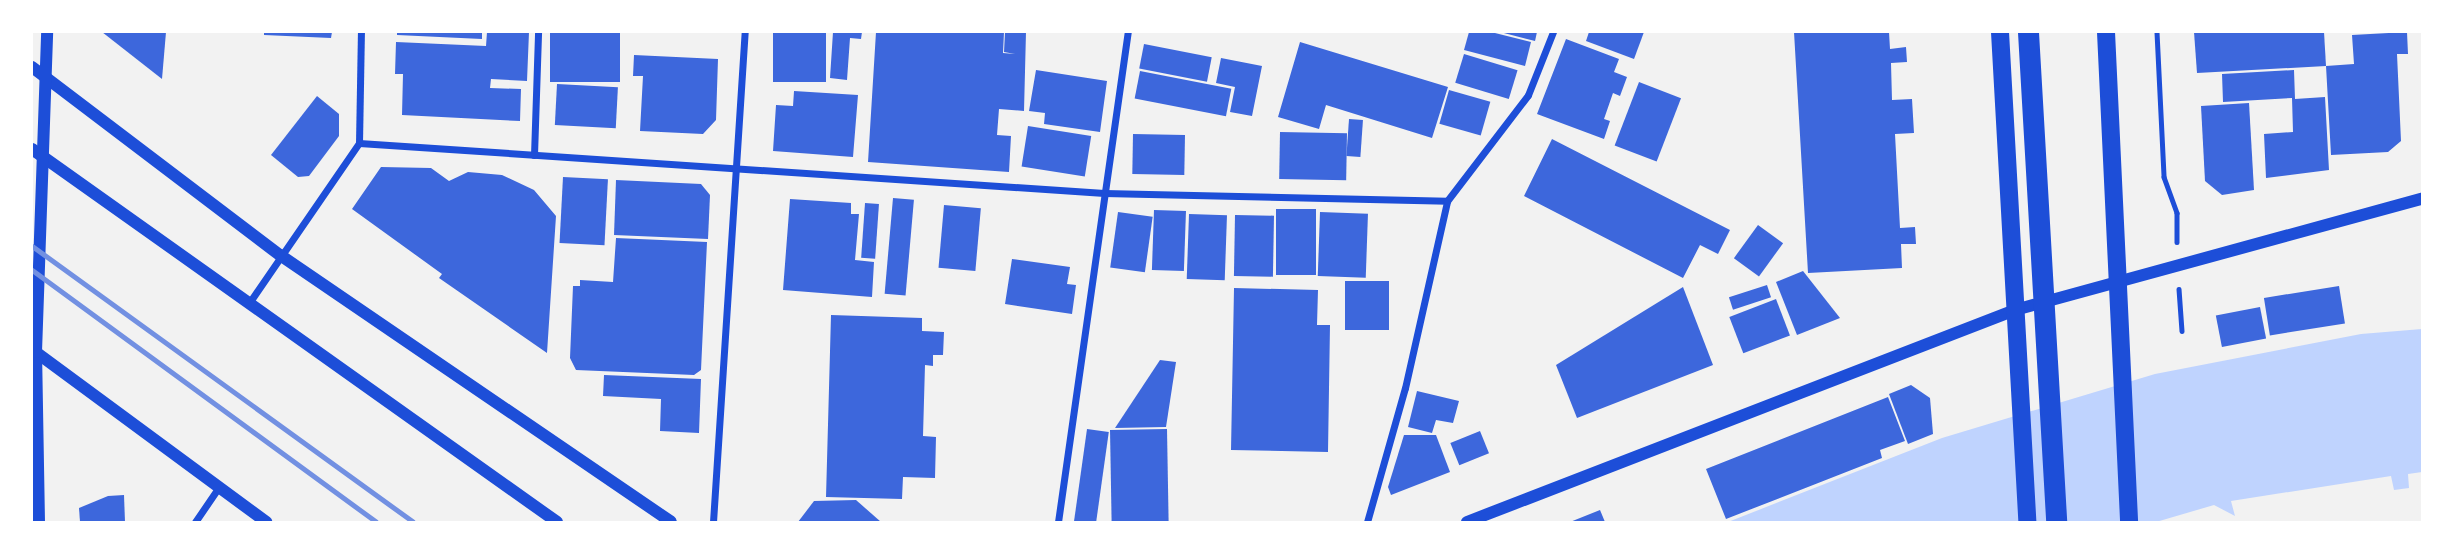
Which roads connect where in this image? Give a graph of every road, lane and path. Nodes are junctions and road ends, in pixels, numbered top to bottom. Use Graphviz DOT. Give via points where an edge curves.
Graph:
graph roads {
  1 [pos="47,32"];
  2 [pos="361,32"];
  3 [pos="538,32"];
  4 [pos="745,32"];
  5 [pos="1128,32"];
  6 [pos="1553,32"];
  7 [pos="2000,32"];
  8 [pos="2028,32"];
  9 [pos="2106,32"];
  10 [pos="2157,32"];
  11 [pos="32,66"];
  12 [pos="47,78"];
  13 [pos="359,143"];
  14 [pos="32,149"];
  15 [pos="534,155"];
  16 [pos="44,158"];
  17 [pos="739,168"];
  18 [pos="1104,193"];
  19 [pos="2423,199"];
  20 [pos="1447,201"];
  21 [pos="2177,234"];
  22 [pos="280,255"];
  23 [pos="2119,280"];
  24 [pos="2179,289"];
  25 [pos="249,303"];
  26 [pos="2015,310"];
  27 [pos="2182,331"];
  28 [pos="34,351"];
  29 [pos="219,488"];
  30 [pos="39,523"];
  31 [pos="195,523"];
  32 [pos="266,523"];
  33 [pos="556,523"];
  34 [pos="671,523"];
  35 [pos="713,523"];
  36 [pos="1058,523"];
  37 [pos="1367,523"];
  38 [pos="1467,523"];
  39 [pos="2026,523"];
  40 [pos="2056,523"];
  41 [pos="2129,523"];
  1 -- 12 [label="street"];
  2 -- 13 [label="street"];
  3 -- 15 [label="street"];
  4 -- 17 [label="street"];
  5 -- 18 [label="street"];
  6 -- 20 [label="street" via="1528,95"];
  7 -- 26 [label="main road"];
  8 -- 40 [label="highway"];
  9 -- 23 [label="main road"];
  10 -- 21 [label="path" via="2164,177 2176,213"];
  11 -- 12 [label="street"];
  12 -- 16 [label="street"];
  12 -- 22 [label="street"];
  13 -- 15 [label="street"];
  13 -- 22 [label="street"];
  14 -- 16 [label="street"];
  15 -- 17 [label="street"];
  16 -- 25 [label="street"];
  16 -- 28 [label="street"];
  17 -- 18 [label="street"];
  17 -- 35 [label="street"];
  18 -- 20 [label="street"];
  18 -- 36 [label="street"];
  19 -- 23 [label="street"];
  20 -- 37 [label="street" via="1405,388"];
  22 -- 25 [label="street"];
  22 -- 34 [label="street"];
  23 -- 26 [label="street"];
  23 -- 41 [label="main road"];
  24 -- 27 [label="path"];
  25 -- 33 [label="street"];
  26 -- 38 [label="street"];
  26 -- 39 [label="main road"];
  28 -- 29 [label="street"];
  28 -- 30 [label="street"];
  29 -- 31 [label="street"];
  29 -- 32 [label="street"];
}
